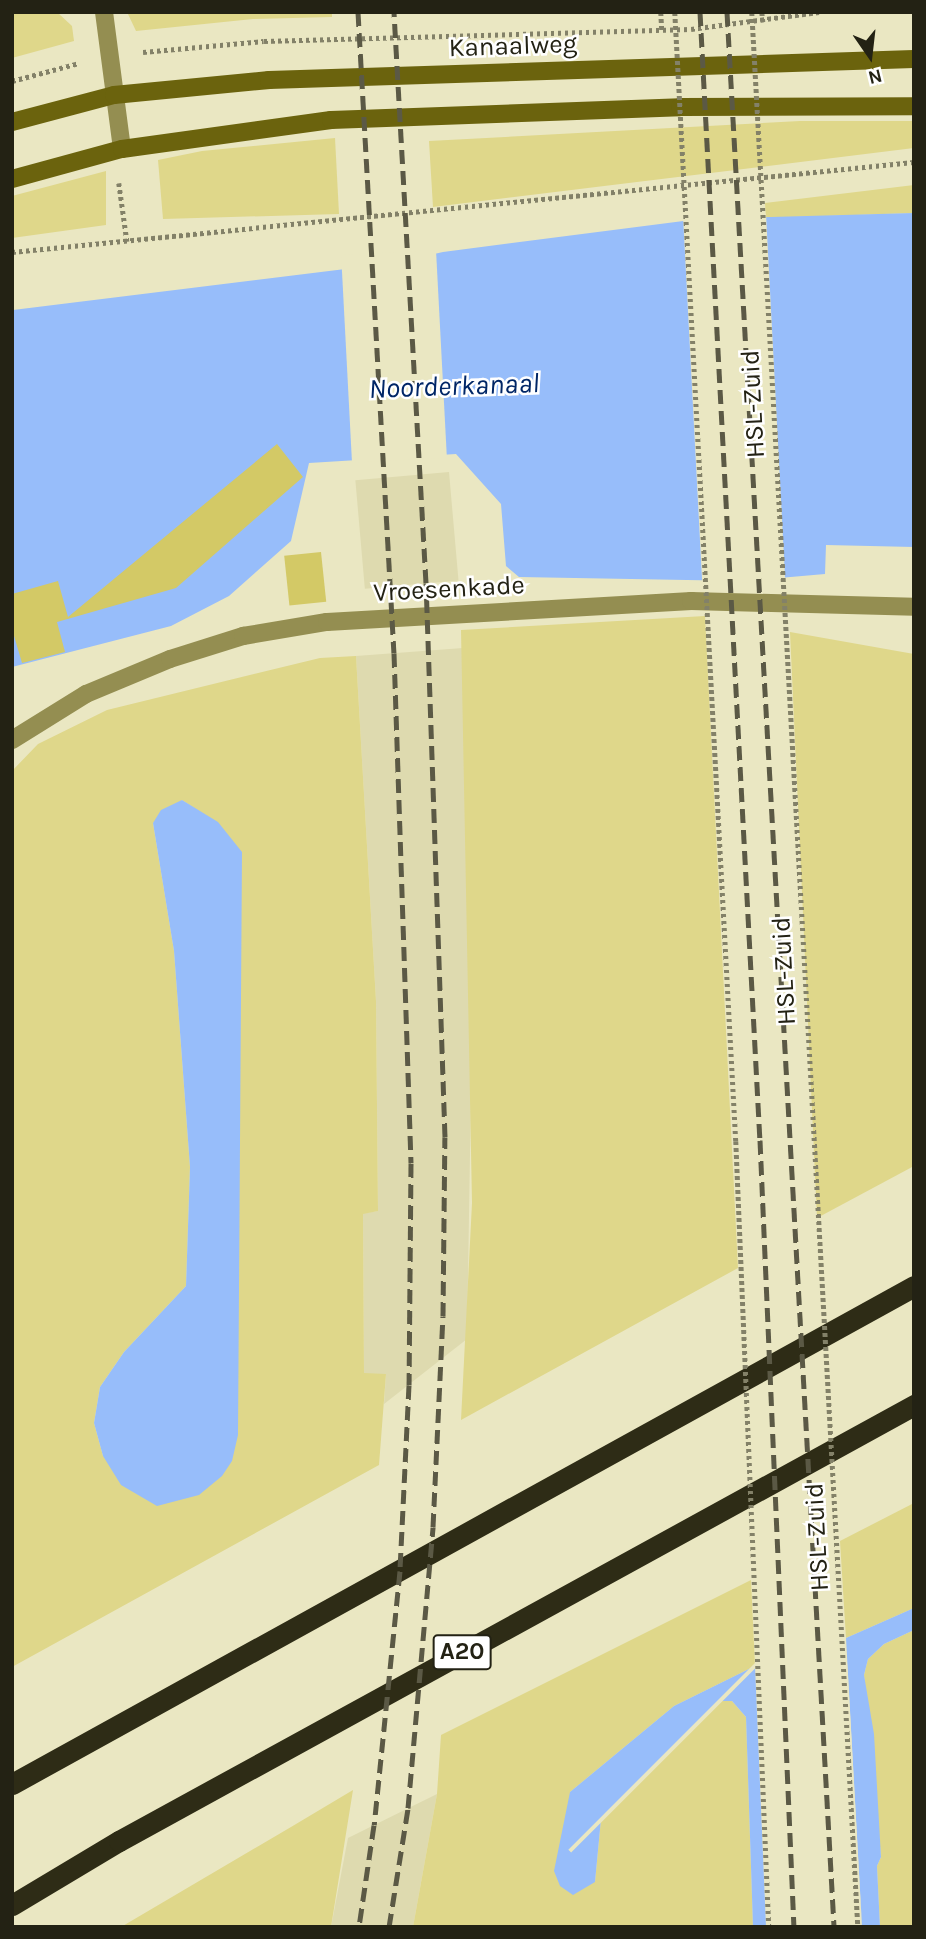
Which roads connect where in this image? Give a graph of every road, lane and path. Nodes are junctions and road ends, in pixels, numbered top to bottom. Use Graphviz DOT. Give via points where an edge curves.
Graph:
graph roads {
  1 [pos="104,12"];
  2 [pos="661,12"];
  3 [pos="675,12"];
  4 [pos="752,12"];
  5 [pos="762,12"];
  6 [pos="820,12"];
  7 [pos="809,14"];
  8 [pos="763,22"];
  9 [pos="662,30"];
  10 [pos="107,57"];
  11 [pos="914,59"];
  12 [pos="12,81"];
  13 [pos="114,95"];
  14 [pos="914,106"];
  15 [pos="12,122"];
  16 [pos="122,149"];
  17 [pos="914,162"];
  18 [pos="12,179"];
  19 [pos="127,241"];
  20 [pos="12,251"];
  21 [pos="914,607"];
  22 [pos="12,740"];
  23 [pos="914,1286"];
  24 [pos="914,1405"];
  25 [pos="12,1784"];
  26 [pos="12,1905"];
  27 [pos="769,1927"];
  28 [pos="858,1927"];
  1 -- 10 [label="street"];
  2 -- 9 [label="path"];
  3 -- 27 [label="path, bridge" via="736,1141"];
  4 -- 28 [label="path, HSL-Zuid, bridge"];
  5 -- 8 [label="path"];
  6 -- 7 [label="path, Kanaalweg"];
  7 -- 8 [label="path, Kanaalweg"];
  8 -- 9 [label="path, Kanaalweg"];
  9 -- 10 [label="path, Kanaalweg" via="264,41"];
  10 -- 12 [label="path, Kanaalweg"];
  10 -- 13 [label="street"];
  11 -- 13 [label="main road, Kanaalweg" via="269,80"];
  13 -- 15 [label="main road, Kanaalweg"];
  13 -- 16 [label="street"];
  14 -- 16 [label="main road" via="680,107 331,120"];
  16 -- 18 [label="main road"];
  16 -- 19 [label="path" via="117,169"];
  17 -- 19 [label="path"];
  19 -- 20 [label="path"];
  21 -- 22 [label="street, Vroesenkade" via="691,601 327,622 243,636 170,659 86,694"];
  23 -- 25 [label="highway"];
  24 -- 26 [label="highway, A20" via="118,1840"];
}
